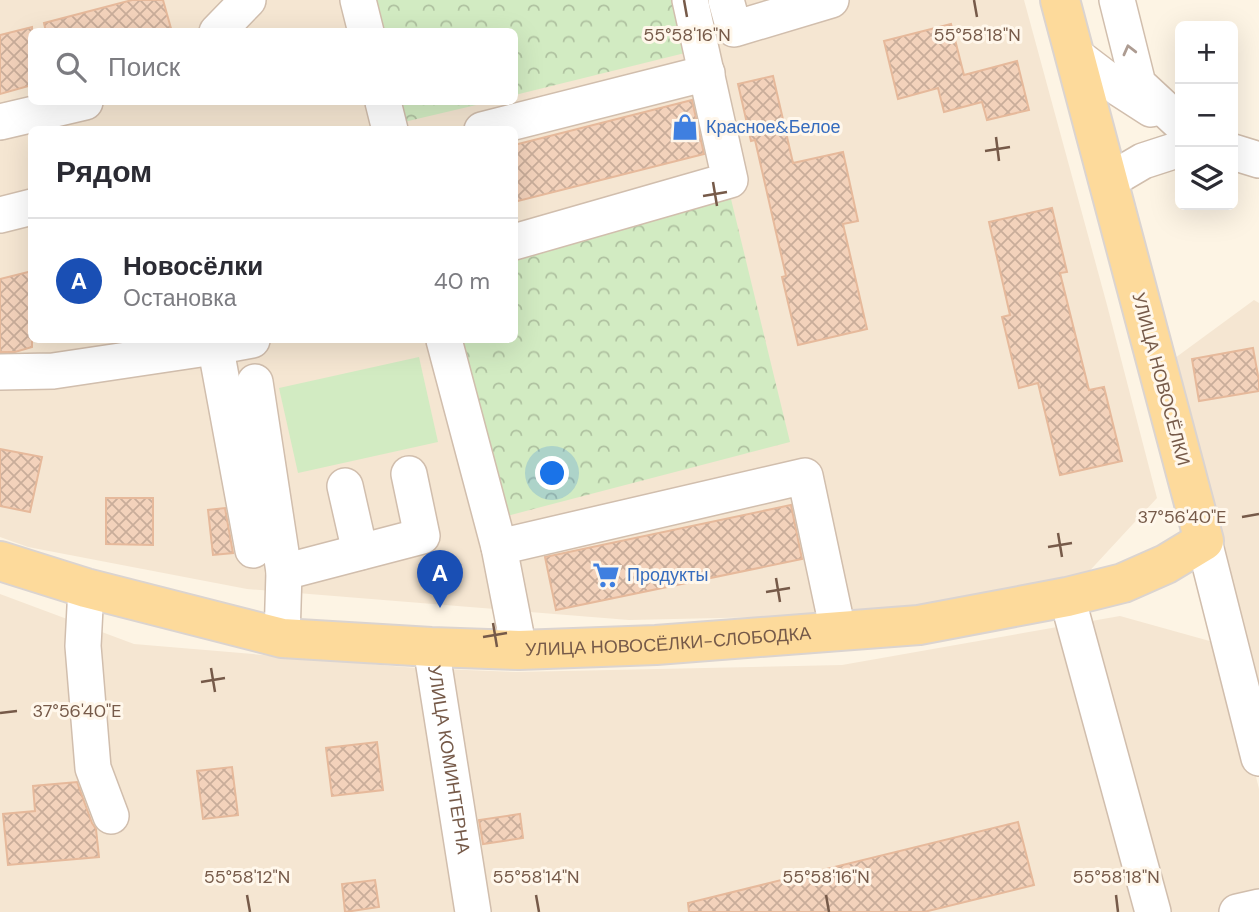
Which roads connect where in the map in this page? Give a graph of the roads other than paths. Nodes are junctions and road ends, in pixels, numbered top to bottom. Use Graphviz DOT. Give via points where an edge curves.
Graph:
graph roads {
  1 [pos="248,0"];
  2 [pos="358,0"];
  3 [pos="690,0"];
  4 [pos="726,0"];
  5 [pos="831,0"];
  6 [pos="1059,0"];
  7 [pos="1117,0"];
  8 [pos="221,28"];
  9 [pos="365,28"];
  10 [pos="1074,54"];
  11 [pos="707,73"];
  12 [pos="72,105"];
  13 [pos="384,105"];
  14 [pos="1175,118"];
  15 [pos="0,122"];
  16 [pos="1175,125"];
  17 [pos="389,126"];
  18 [pos="498,126"];
  19 [pos="1175,151"];
  20 [pos="1238,154"];
  21 [pos="1259,160"];
  22 [pos="1109,181"];
  23 [pos="28,208"];
  24 [pos="0,215"];
  25 [pos="518,241"];
  26 [pos="236,343"];
  27 [pos="445,343"];
  28 [pos="214,347"];
  29 [pos="0,372"];
  30 [pos="255,382"];
  31 [pos="409,474"];
  32 [pos="345,486"];
  33 [pos="1204,541"];
  34 [pos="499,547"];
  35 [pos="253,550"];
  36 [pos="360,552"];
  37 [pos="0,561"];
  38 [pos="284,572"];
  39 [pos="86,589"];
  40 [pos="1079,594"];
  41 [pos="838,631"];
  42 [pos="282,638"];
  43 [pos="431,647"];
  44 [pos="519,650"];
  45 [pos="1259,758"];
  46 [pos="111,816"];
  47 [pos="1259,907"];
  48 [pos="473,912"];
  49 [pos="1153,912"];
  50 [pos="1237,912"];
  1 -- 8 [label="street"];
  2 -- 9 [label="street"];
  3 -- 11 [label="street"];
  4 -- 5 [label="street" via="734,29"];
  6 -- 10 [label="main road, УЛИЦА НОВОСЁЛКИ"];
  14 -- 7 [label="street, one-way" via="1138,84"];
  10 -- 16 [label="street"];
  10 -- 22 [label="main road, УЛИЦА НОВОСЁЛКИ"];
  11 -- 18 [label="street"];
  11 -- 25 [label="street" via="730,180"];
  12 -- 15 [label="street"];
  13 -- 17 [label="street"];
  19 -- 22 [label="street" via="1143,161"];
  20 -- 21 [label="street"];
  22 -- 33 [label="main road, УЛИЦА НОВОСЁЛКИ"];
  23 -- 24 [label="street"];
  26 -- 28 [label="street"];
  27 -- 34 [label="street"];
  28 -- 29 [label="street" via="53,371"];
  28 -- 35 [label="street"];
  30 -- 38 [label="street"];
  31 -- 36 [label="street" via="422,536"];
  32 -- 36 [label="street"];
  33 -- 40 [label="main road, УЛИЦА НОВОСЁЛКИ-СЛОБОДКА" via="1123,583"];
  33 -- 45 [label="street, УЛИЦА НОВОСЁЛКИ"];
  34 -- 41 [label="street" via="805,476"];
  34 -- 44 [label="street"];
  36 -- 38 [label="street"];
  37 -- 39 [label="main road, УЛИЦА НОВОСЁЛКИ-СЛОБОДКА"];
  38 -- 42 [label="street"];
  39 -- 42 [label="main road, УЛИЦА НОВОСЁЛКИ-СЛОБОДКА"];
  39 -- 46 [label="street" via="83,646 93,768"];
  40 -- 41 [label="main road, УЛИЦА НОВОСЁЛКИ-СЛОБОДКА" via="919,625"];
  40 -- 49 [label="street"];
  41 -- 44 [label="main road, УЛИЦА НОВОСЁЛКИ-СЛОБОДКА"];
  42 -- 43 [label="main road, УЛИЦА НОВОСЁЛКИ-СЛОБОДКА"];
  43 -- 44 [label="main road, УЛИЦА НОВОСЁЛКИ-СЛОБОДКА"];
  43 -- 48 [label="street, УЛИЦА КОМИНТЕРНА"];
  47 -- 50 [label="street"];
}
